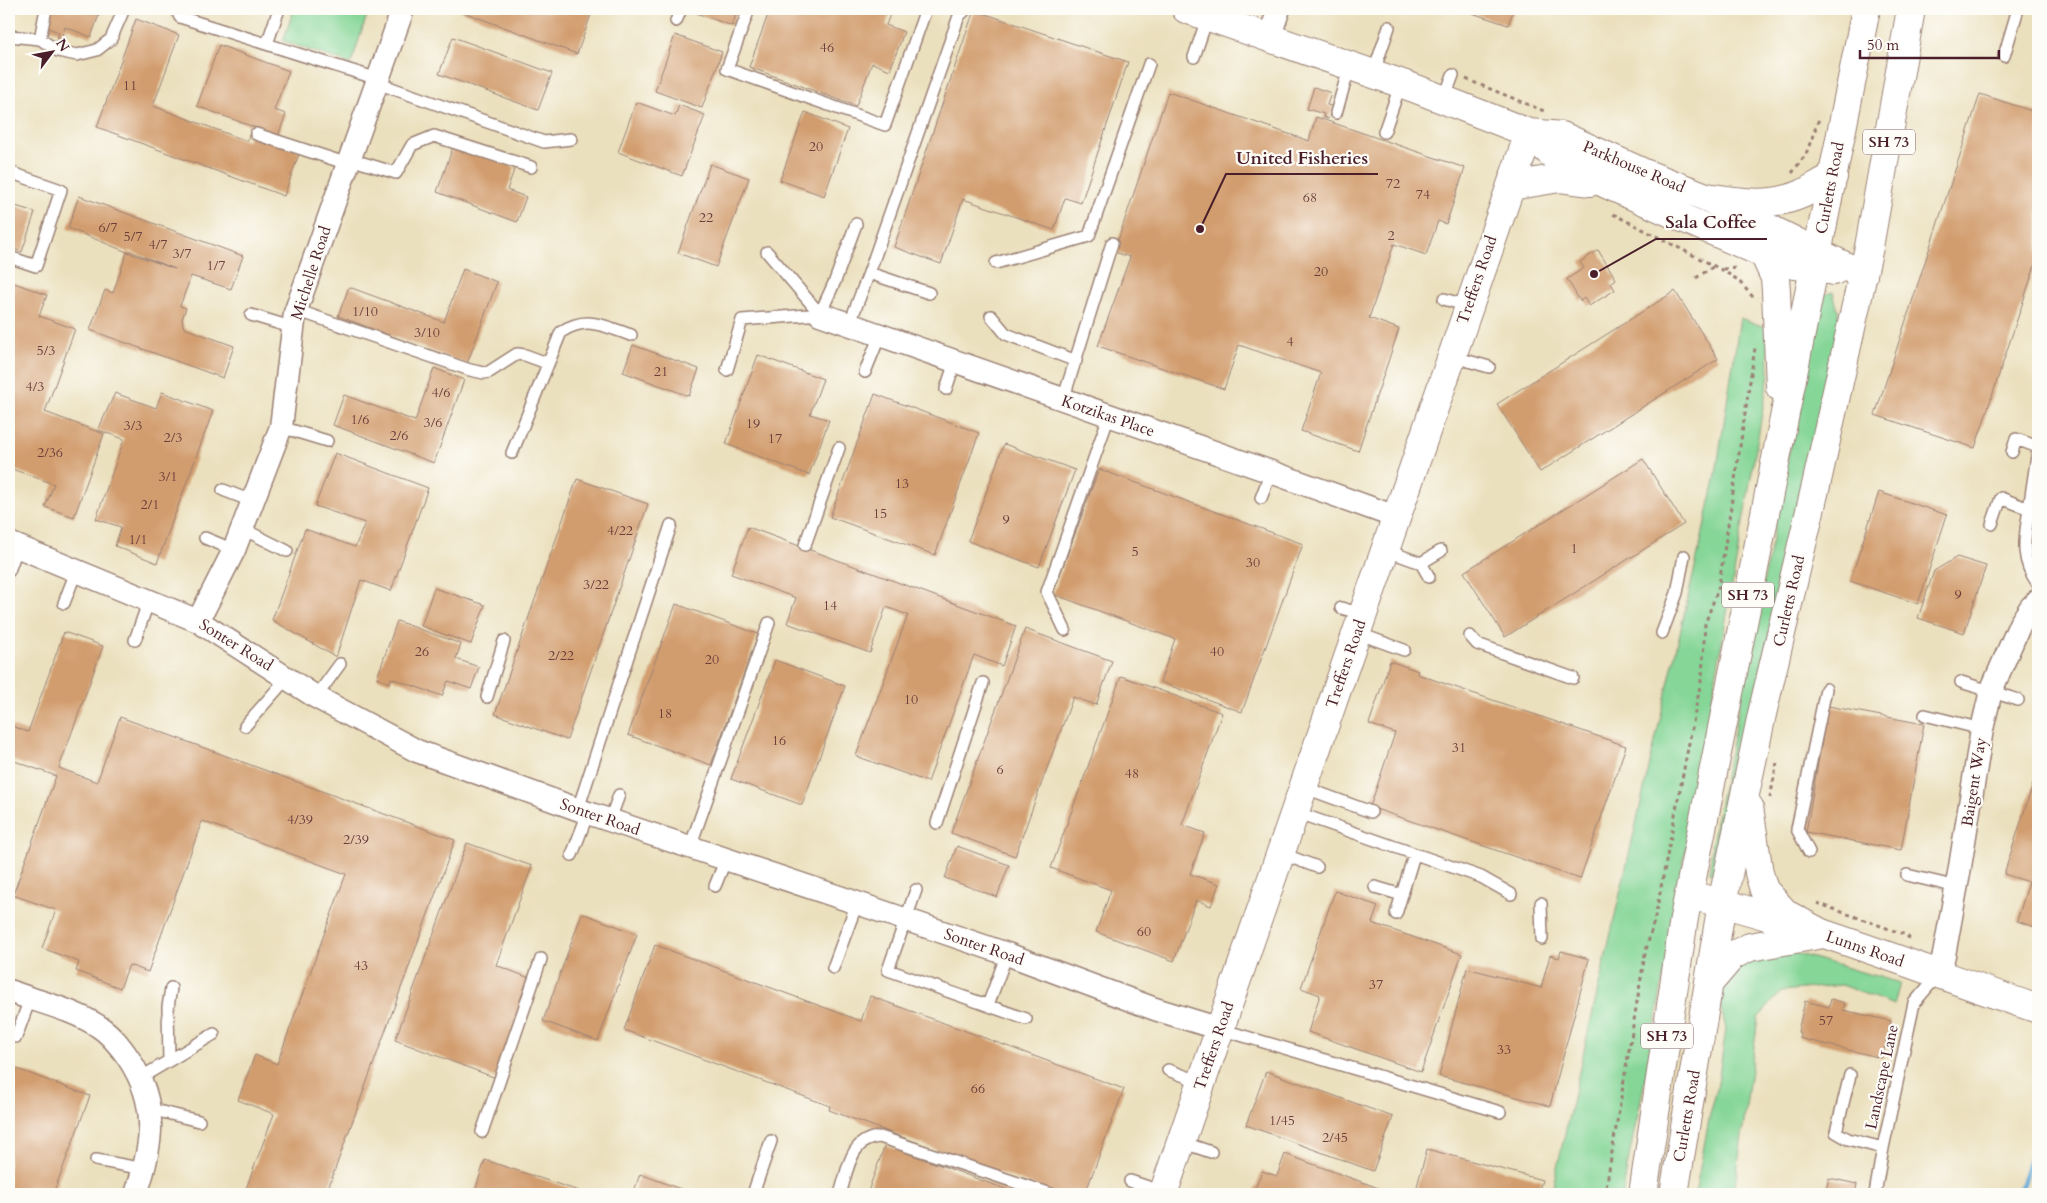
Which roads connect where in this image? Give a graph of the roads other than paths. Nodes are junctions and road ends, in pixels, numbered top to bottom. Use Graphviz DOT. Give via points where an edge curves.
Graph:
graph roads {
  1 [pos="46,9"];
  2 [pos="124,9"];
  3 [pos="176,9"];
  4 [pos="279,9"];
  5 [pos="403,9"];
  6 [pos="682,9"];
  7 [pos="749,9"];
  8 [pos="926,9"];
  9 [pos="966,9"];
  10 [pos="1279,9"];
  11 [pos="1866,9"];
  12 [pos="1911,9"];
  13 [pos="2018,9"];
  14 [pos="1197,13"];
  15 [pos="676,21"];
  16 [pos="1388,27"];
  17 [pos="9,36"];
  18 [pos="1269,38"];
  19 [pos="40,39"];
  20 [pos="267,44"];
  21 [pos="1194,56"];
  22 [pos="2004,56"];
  23 [pos="1149,64"];
  24 [pos="1362,69"];
  25 [pos="377,81"];
  26 [pos="1401,83"];
  27 [pos="1336,113"];
  28 [pos="1384,132"];
  29 [pos="1529,133"];
  30 [pos="256,134"];
  31 [pos="572,139"];
  32 [pos="349,161"];
  33 [pos="531,167"];
  34 [pos="9,172"];
  35 [pos="1833,177"];
  36 [pos="1606,184"];
  37 [pos="1511,186"];
  38 [pos="1706,197"];
  39 [pos="856,224"];
  40 [pos="1112,243"];
  41 [pos="767,252"];
  42 [pos="1764,254"];
  43 [pos="9,257"];
  44 [pos="1815,260"];
  45 [pos="996,263"];
  46 [pos="869,273"];
  47 [pos="1863,275"];
  48 [pos="929,293"];
  49 [pos="820,314"];
  50 [pos="251,315"];
  51 [pos="991,316"];
  52 [pos="295,319"];
  53 [pos="849,324"];
  54 [pos="631,335"];
  55 [pos="880,335"];
  56 [pos="1451,356"];
  57 [pos="1076,361"];
  58 [pos="955,362"];
  59 [pos="547,363"];
  60 [pos="1489,367"];
  61 [pos="727,370"];
  62 [pos="865,372"];
  63 [pos="946,389"];
  64 [pos="1063,400"];
  65 [pos="1109,416"];
  66 [pos="282,427"];
  67 [pos="1782,428"];
  68 [pos="327,441"];
  69 [pos="839,448"];
  70 [pos="2038,448"];
  71 [pos="2012,452"];
  72 [pos="512,453"];
  73 [pos="1271,472"];
  74 [pos="223,490"];
  75 [pos="1261,498"];
  76 [pos="254,502"];
  77 [pos="2029,508"];
  78 [pos="1396,517"];
  79 [pos="671,524"];
  80 [pos="1992,524"];
  81 [pos="243,529"];
  82 [pos="205,538"];
  83 [pos="13,544"];
  84 [pos="805,545"];
  85 [pos="234,550"];
  86 [pos="287,550"];
  87 [pos="1385,550"];
  88 [pos="1441,551"];
  89 [pos="1684,556"];
  90 [pos="1420,563"];
  91 [pos="77,570"];
  92 [pos="9,571"];
  93 [pos="1429,577"];
  94 [pos="2038,584"];
  95 [pos="149,600"];
  96 [pos="2038,600"];
  97 [pos="64,603"];
  98 [pos="1354,618"];
  99 [pos="198,621"];
  100 [pos="769,623"];
  101 [pos="1065,630"];
  102 [pos="1662,633"];
  103 [pos="1470,636"];
  104 [pos="135,640"];
  105 [pos="504,641"];
  106 [pos="1404,650"];
  107 [pos="340,664"];
  108 [pos="287,678"];
  109 [pos="1573,678"];
  110 [pos="1961,682"];
  111 [pos="983,683"];
  112 [pos="1826,689"];
  113 [pos="1991,691"];
  114 [pos="486,697"];
  115 [pos="316,698"];
  116 [pos="2018,700"];
  117 [pos="1925,715"];
  118 [pos="245,726"];
  119 [pos="1982,729"];
  120 [pos="618,795"];
  121 [pos="1758,795"];
  122 [pos="1299,799"];
  123 [pos="583,811"];
  124 [pos="1371,812"];
  125 [pos="610,820"];
  126 [pos="937,823"];
  127 [pos="690,847"];
  128 [pos="1809,852"];
  129 [pos="1280,853"];
  130 [pos="572,855"];
  131 [pos="1414,855"];
  132 [pos="726,859"];
  133 [pos="1317,867"];
  134 [pos="1907,875"];
  135 [pos="715,886"];
  136 [pos="1375,887"];
  137 [pos="1957,887"];
  138 [pos="916,890"];
  139 [pos="1511,894"];
  140 [pos="1402,895"];
  141 [pos="1689,895"];
  142 [pos="856,902"];
  143 [pos="1542,903"];
  144 [pos="1722,903"];
  145 [pos="1396,914"];
  146 [pos="905,920"];
  147 [pos="1823,934"];
  148 [pos="1542,938"];
  149 [pos="1007,954"];
  150 [pos="541,959"];
  151 [pos="833,968"];
  152 [pos="1938,975"];
  153 [pos="1710,982"];
  154 [pos="171,988"];
  155 [pos="9,991"];
  156 [pos="30,999"];
  157 [pos="988,1005"];
  158 [pos="2038,1009"];
  159 [pos="1026,1019"];
  160 [pos="1220,1029"];
  161 [pos="214,1034"];
  162 [pos="16,1037"];
  163 [pos="169,1061"];
  164 [pos="1168,1070"];
  165 [pos="1850,1076"];
  166 [pos="140,1078"];
  167 [pos="1201,1082"];
  168 [pos="150,1109"];
  169 [pos="1500,1112"];
  170 [pos="199,1121"];
  171 [pos="482,1132"];
  172 [pos="771,1141"];
  173 [pos="1181,1142"];
  174 [pos="1883,1148"];
  175 [pos="1211,1152"];
  176 [pos="96,1160"];
  177 [pos="144,1169"];
  178 [pos="1130,1181"];
  179 [pos="1163,1193"];
  180 [pos="136,1194"];
  181 [pos="753,1194"];
  182 [pos="840,1194"];
  183 [pos="1051,1194"];
  184 [pos="1643,1194"];
  185 [pos="1674,1194"];
  186 [pos="1875,1194"];
  1 -- 19 [label="lane"];
  2 -- 19 [label="lane" via="111,39 97,50 77,55 58,51"];
  3 -- 20 [label="lane" via="180,16"];
  4 -- 20 [label="lane"];
  5 -- 25 [label="street, Michelle Road"];
  6 -- 15 [label="lane"];
  7 -- 8 [label="lane" via="727,70 885,125"];
  9 -- 46 [label="lane" via="959,16"];
  10 -- 18 [label="street"];
  11 -- 35 [label="main road, Curletts Road / SH 73"];
  12 -- 47 [label="main road, Curletts Road / SH 73"];
  13 -- 22 [label="lane"];
  14 -- 18 [label="main road, Parkhouse Road"];
  14 -- 21 [label="lane"];
  16 -- 24 [label="lane"];
  17 -- 19 [label="lane"];
  18 -- 24 [label="main road, Parkhouse Road"];
  20 -- 25 [label="lane"];
  23 -- 45 [label="lane" via="1089,236"];
  24 -- 26 [label="main road, Parkhouse Road"];
  24 -- 27 [label="lane"];
  25 -- 31 [label="lane" via="544,142"];
  25 -- 32 [label="street, Michelle Road"];
  26 -- 28 [label="lane"];
  26 -- 29 [label="main road, Parkhouse Road" via="1449,87"];
  29 -- 36 [label="main road, Parkhouse Road" via="1555,157"];
  29 -- 37 [label="main road, Treffers Road"];
  29 -- 38 [label="main road, Parkhouse Road" via="1562,136"];
  30 -- 32 [label="lane"];
  32 -- 33 [label="lane" via="396,173 412,145 434,136"];
  32 -- 52 [label="street, Michelle Road"];
  34 -- 43 [label="lane" via="61,190 36,266"];
  35 -- 38 [label="main road" via="1800,195 1774,202 1743,203"];
  35 -- 44 [label="main road, Curletts Road / SH 73"];
  36 -- 37 [label="main road" via="1560,178"];
  36 -- 42 [label="main road, Parkhouse Road"];
  37 -- 56 [label="main road, Treffers Road" via="1456,302"];
  38 -- 44 [label="main road, Parkhouse Road"];
  39 -- 49 [label="lane" via="836,281"];
  40 -- 57 [label="lane"];
  41 -- 49 [label="lane"];
  42 -- 44 [label="main road, Parkhouse Road" via="1795,265"];
  42 -- 67 [label="main road" via="1776,291"];
  44 -- 47 [label="main road, Parkhouse Road"];
  44 -- 67 [label="main road, Curletts Road / SH 73"];
  46 -- 48 [label="lane"];
  46 -- 53 [label="lane"];
  47 -- 121 [label="main road, Curletts Road / SH 73" via="1762,714"];
  49 -- 53 [label="street, Kotzikas Place"];
  49 -- 61 [label="lane" via="742,320"];
  50 -- 52 [label="lane"];
  51 -- 57 [label="lane" via="1006,334"];
  52 -- 59 [label="lane" via="484,373 517,354"];
  52 -- 66 [label="street, Michelle Road"];
  53 -- 55 [label="street, Kotzikas Place"];
  54 -- 59 [label="lane" via="586,322 570,326 561,332"];
  55 -- 58 [label="street, Kotzikas Place"];
  55 -- 62 [label="lane"];
  56 -- 60 [label="lane"];
  56 -- 78 [label="main road, Treffers Road"];
  57 -- 64 [label="lane"];
  58 -- 63 [label="lane"];
  58 -- 64 [label="street, Kotzikas Place"];
  59 -- 72 [label="lane"];
  64 -- 65 [label="street, Kotzikas Place"];
  65 -- 73 [label="street, Kotzikas Place"];
  65 -- 101 [label="lane" via="1047,592"];
  66 -- 68 [label="lane"];
  66 -- 76 [label="street, Michelle Road"];
  67 -- 141 [label="main road, Curletts Road / SH 73"];
  69 -- 84 [label="lane"];
  70 -- 71 [label="lane" via="2016,439"];
  70 -- 77 [label="lane"];
  73 -- 75 [label="lane"];
  73 -- 78 [label="street, Kotzikas Place"];
  74 -- 76 [label="lane"];
  76 -- 81 [label="street, Michelle Road"];
  77 -- 80 [label="lane" via="2001,498"];
  77 -- 94 [label="lane" via="2023,546 2025,559"];
  78 -- 87 [label="main road, Treffers Road"];
  79 -- 123 [label="lane"];
  81 -- 85 [label="street, Michelle Road"];
  81 -- 86 [label="lane"];
  82 -- 85 [label="lane"];
  83 -- 91 [label="street, Sonter Road"];
  83 -- 92 [label="lane"];
  85 -- 99 [label="street, Michelle Road"];
  87 -- 90 [label="lane"];
  87 -- 98 [label="main road, Treffers Road"];
  88 -- 90 [label="lane"];
  89 -- 102 [label="lane" via="1677,593"];
  90 -- 93 [label="lane"];
  91 -- 95 [label="street, Sonter Road"];
  91 -- 97 [label="lane"];
  95 -- 99 [label="street, Sonter Road"];
  95 -- 104 [label="lane"];
  96 -- 113 [label="street, Baigent Way" via="2020,624"];
  98 -- 106 [label="lane"];
  98 -- 122 [label="main road, Treffers Road"];
  99 -- 108 [label="street, Sonter Road"];
  100 -- 127 [label="lane"];
  103 -- 109 [label="lane" via="1477,644"];
  105 -- 114 [label="lane"];
  107 -- 115 [label="lane"];
  108 -- 115 [label="street, Sonter Road"];
  108 -- 118 [label="lane"];
  110 -- 113 [label="lane"];
  111 -- 126 [label="lane"];
  112 -- 128 [label="lane" via="1797,829"];
  113 -- 116 [label="lane"];
  113 -- 119 [label="street, Baigent Way"];
  115 -- 123 [label="street, Sonter Road" via="417,751"];
  117 -- 119 [label="lane"];
  119 -- 137 [label="street, Baigent Way"];
  120 -- 125 [label="lane"];
  121 -- 144 [label="main road, Curletts Road / SH 73"];
  121 -- 147 [label="main road" via="1759,873 1764,890 1786,914"];
  122 -- 124 [label="lane"];
  122 -- 129 [label="main road, Treffers Road"];
  122 -- 131 [label="lane"];
  123 -- 125 [label="street, Sonter Road"];
  123 -- 130 [label="lane"];
  125 -- 127 [label="street, Sonter Road"];
  127 -- 132 [label="street, Sonter Road"];
  129 -- 133 [label="lane"];
  129 -- 160 [label="main road, Treffers Road"];
  131 -- 139 [label="lane" via="1481,877"];
  131 -- 140 [label="lane"];
  132 -- 135 [label="lane"];
  132 -- 142 [label="street, Sonter Road"];
  134 -- 137 [label="lane"];
  136 -- 140 [label="lane"];
  137 -- 152 [label="street, Baigent Way"];
  138 -- 146 [label="lane"];
  140 -- 145 [label="lane"];
  141 -- 144 [label="main road, Lunns Road"];
  141 -- 184 [label="main road, Curletts Road / SH 73"];
  142 -- 146 [label="street, Sonter Road"];
  142 -- 151 [label="lane"];
  143 -- 148 [label="lane"];
  144 -- 147 [label="main road, Lunns Road"];
  144 -- 153 [label="main road, Curletts Road / SH 73"];
  146 -- 149 [label="street, Sonter Road"];
  146 -- 157 [label="lane" via="888,970"];
  147 -- 152 [label="main road, Lunns Road"];
  147 -- 153 [label="main road" via="1750,947 1733,954"];
  149 -- 157 [label="lane"];
  149 -- 160 [label="street, Sonter Road" via="1155,1009"];
  150 -- 171 [label="lane"];
  152 -- 158 [label="main road, Lunns Road"];
  152 -- 174 [label="lane, Landscape Lane" via="1914,1003"];
  153 -- 185 [label="main road, Curletts Road / SH 73"];
  154 -- 163 [label="lane"];
  155 -- 156 [label="street"];
  156 -- 162 [label="lane"];
  156 -- 166 [label="street" via="99,1026 117,1043"];
  157 -- 159 [label="lane"];
  160 -- 167 [label="main road, Treffers Road"];
  160 -- 169 [label="lane"];
  161 -- 163 [label="lane"];
  163 -- 166 [label="lane"];
  164 -- 167 [label="lane"];
  165 -- 174 [label="lane" via="1836,1132 1848,1139"];
  166 -- 168 [label="street"];
  167 -- 173 [label="main road, Treffers Road"];
  168 -- 170 [label="lane"];
  168 -- 177 [label="street" via="151,1130"];
  172 -- 181 [label="lane"];
  173 -- 175 [label="lane"];
  173 -- 179 [label="main road, Treffers Road"];
  174 -- 186 [label="lane, Landscape Lane"];
  176 -- 177 [label="lane"];
  177 -- 180 [label="street"];
  178 -- 179 [label="lane"];
  182 -- 183 [label="lane" via="855,1150 870,1138 880,1138"];
}
